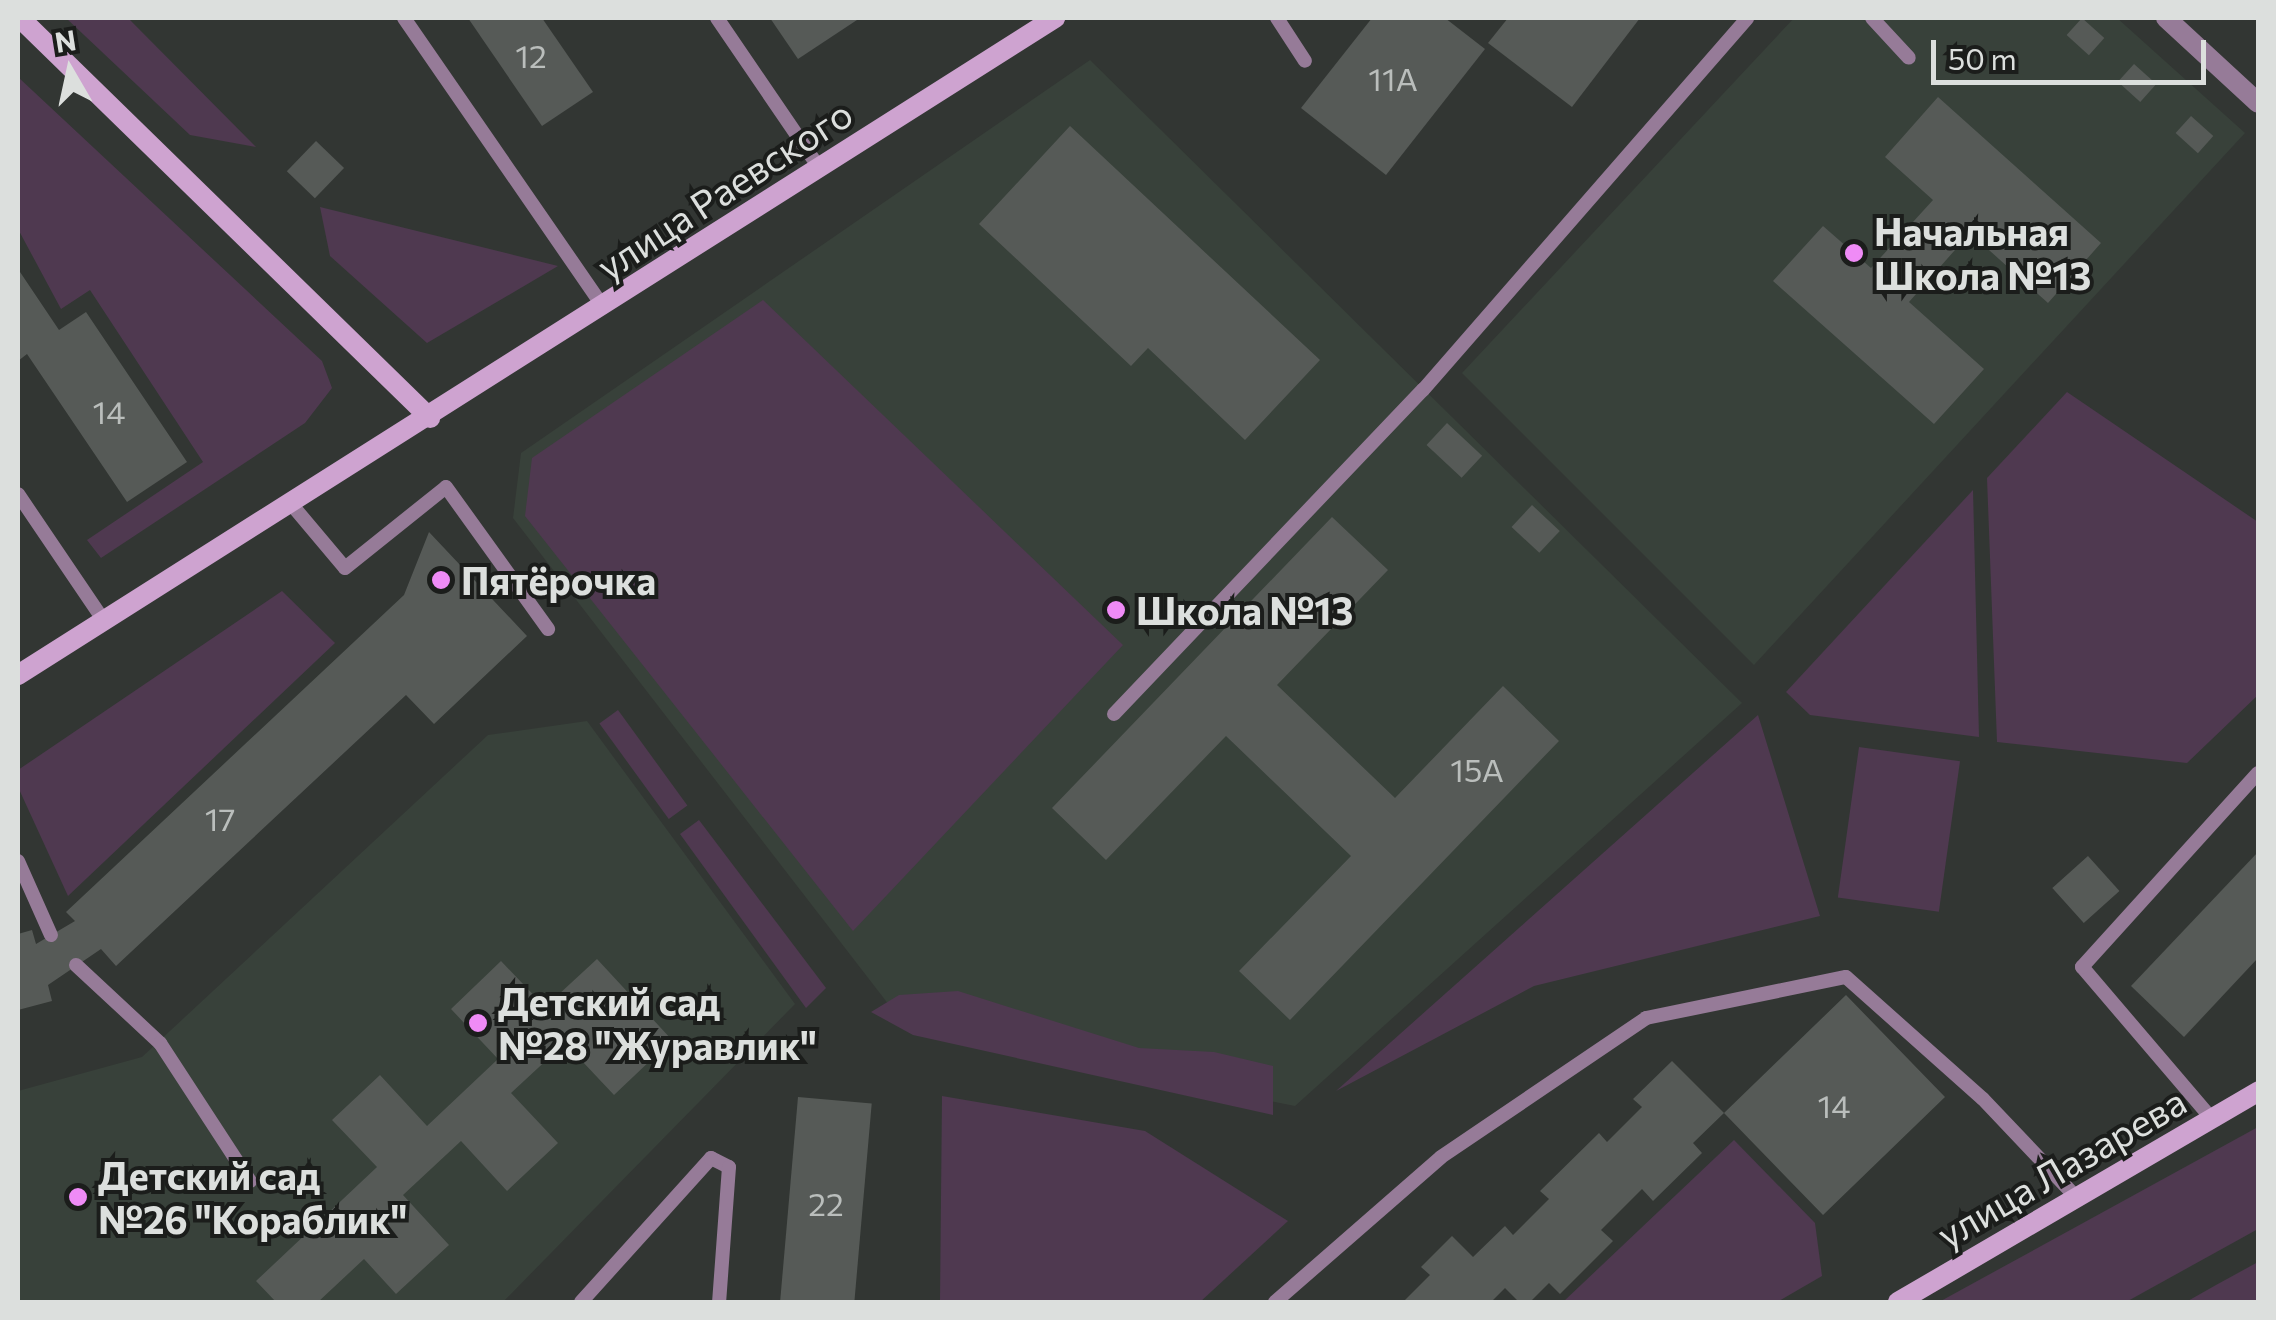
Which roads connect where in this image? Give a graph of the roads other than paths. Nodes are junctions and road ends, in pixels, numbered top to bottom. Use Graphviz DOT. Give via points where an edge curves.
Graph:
graph roads {
  1 [pos="20,18"];
  2 [pos="404,18"];
  3 [pos="717,18"];
  4 [pos="1055,18"];
  5 [pos="1278,18"];
  6 [pos="1747,18"];
  7 [pos="1872,18"];
  8 [pos="2166,18"];
  9 [pos="1031,24"];
  10 [pos="1909,58"];
  11 [pos="1305,61"];
  12 [pos="2258,103"];
  13 [pos="820,168"];
  14 [pos="603,308"];
  15 [pos="430,418"];
  16 [pos="18,494"];
  17 [pos="292,505"];
  18 [pos="104,621"];
  19 [pos="548,628"];
  20 [pos="18,675"];
  21 [pos="1114,714"];
  22 [pos="2258,773"];
  23 [pos="18,862"];
  24 [pos="52,935"];
  25 [pos="76,964"];
  26 [pos="2258,1092"];
  27 [pos="2212,1119"];
  28 [pos="250,1181"];
  29 [pos="2077,1198"];
  30 [pos="580,1302"];
  31 [pos="719,1302"];
  32 [pos="1275,1302"];
  33 [pos="1898,1302"];
  1 -- 15 [label="main road"];
  2 -- 14 [label="lane"];
  3 -- 13 [label="lane"];
  4 -- 9 [label="main road, улица Раевского"];
  5 -- 11 [label="lane"];
  6 -- 21 [label="lane" via="1423,390"];
  7 -- 10 [label="lane"];
  8 -- 12 [label="street"];
  9 -- 13 [label="main road, улица Раевского"];
  13 -- 14 [label="main road, улица Раевского"];
  14 -- 15 [label="main road, улица Раевского"];
  15 -- 17 [label="main road, улица Раевского"];
  16 -- 18 [label="lane"];
  17 -- 18 [label="main road, улица Раевского"];
  17 -- 19 [label="lane" via="345,568 446,486"];
  18 -- 20 [label="main road, улица Раевского"];
  22 -- 27 [label="lane" via="2082,967"];
  23 -- 24 [label="lane"];
  25 -- 28 [label="lane" via="160,1043"];
  26 -- 27 [label="main road, улица Лазарева"];
  27 -- 29 [label="main road, улица Лазарева"];
  29 -- 32 [label="lane" via="1982,1099 1846,977 1646,1018 1441,1157"];
  29 -- 33 [label="main road, улица Лазарева"];
  30 -- 31 [label="lane" via="711,1158 729,1167"];
}
